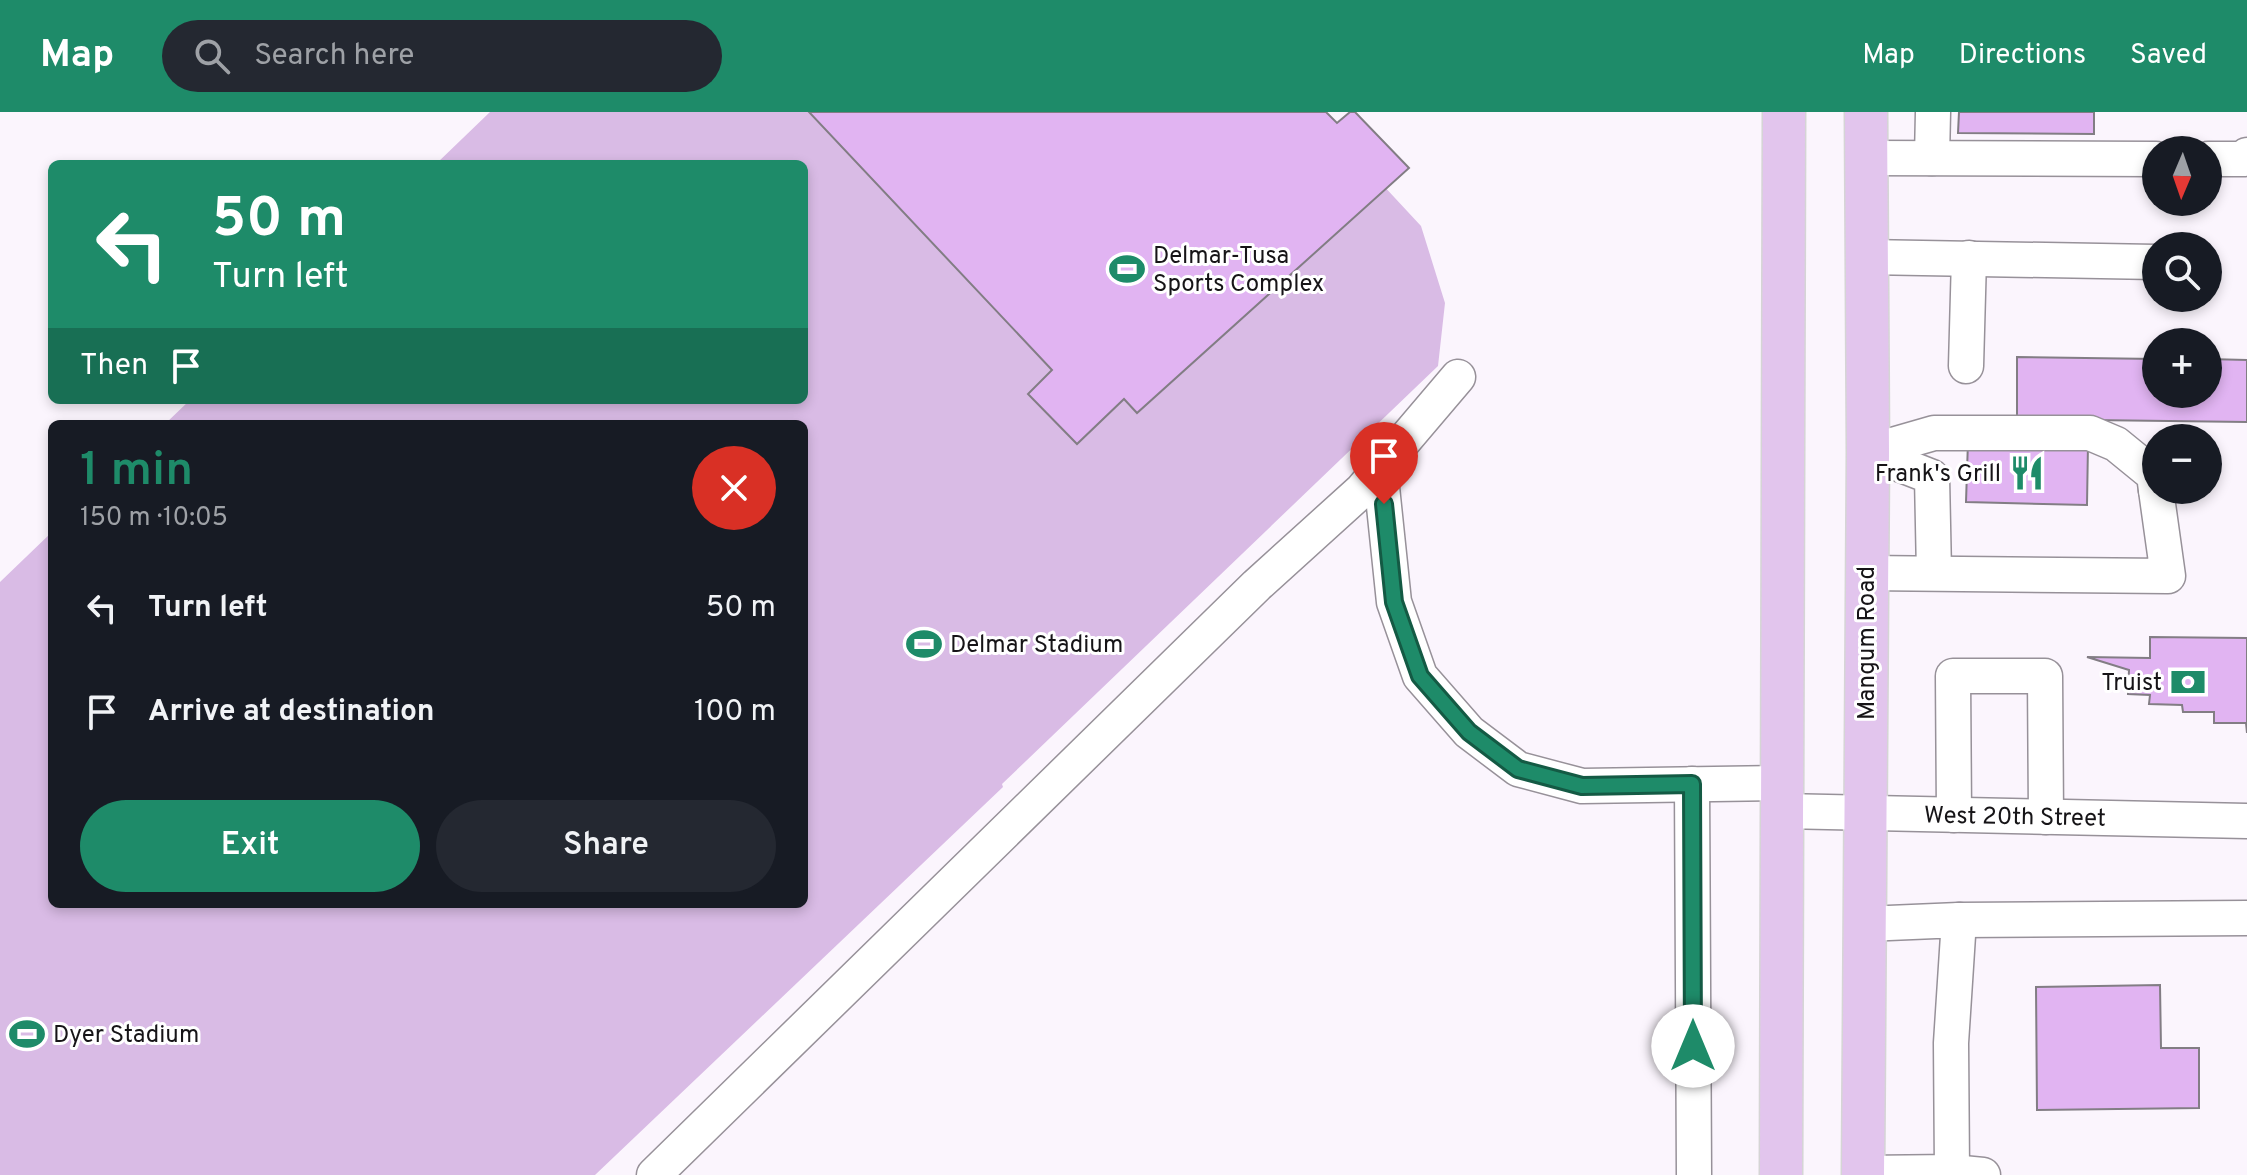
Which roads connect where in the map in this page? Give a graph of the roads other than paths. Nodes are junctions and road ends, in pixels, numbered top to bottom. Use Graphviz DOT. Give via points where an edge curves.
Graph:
graph roads {
  1 [pos="1784,112"];
  2 [pos="1866,112"];
  3 [pos="1933,112"];
  4 [pos="2247,155"];
  5 [pos="1866,158"];
  6 [pos="1932,158"];
  7 [pos="2142,159"];
  8 [pos="2222,159"];
  9 [pos="1866,257"];
  10 [pos="1969,258"];
  11 [pos="2142,262"];
  12 [pos="1966,366"];
  13 [pos="1458,377"];
  14 [pos="1868,452"];
  15 [pos="2142,465"];
  16 [pos="1380,468"];
  17 [pos="2158,504"];
  18 [pos="1866,573"];
  19 [pos="1934,573"];
  20 [pos="1692,784"];
  21 [pos="1782,797"];
  22 [pos="1865,813"];
  23 [pos="1954,815"];
  24 [pos="2046,817"];
  25 [pos="2247,821"];
  26 [pos="2247,918"];
  27 [pos="1959,920"];
  28 [pos="1865,924"];
  29 [pos="1863,1174"];
  30 [pos="1968,1174"];
  31 [pos="654,1175"];
  32 [pos="1694,1175"];
  33 [pos="1781,1175"];
  1 -- 21 [label="main road"];
  2 -- 5 [label="main road, Mangum Road"];
  3 -- 6 [label="street"];
  4 -- 8 [label="street"];
  5 -- 6 [label="street"];
  5 -- 9 [label="main road, Mangum Road"];
  6 -- 7 [label="street"];
  9 -- 10 [label="street"];
  9 -- 14 [label="main road, Mangum Road"];
  10 -- 11 [label="street"];
  10 -- 12 [label="street"];
  13 -- 16 [label="street"];
  14 -- 15 [label="street" via="1934,433 2090,433 2116,444"];
  14 -- 18 [label="main road, Mangum Road"];
  14 -- 19 [label="street" via="1932,477"];
  16 -- 20 [label="street, West 20th Street" via="1394,602 1420,676 1469,732 1518,769 1582,786"];
  16 -- 31 [label="street"];
  17 -- 19 [label="street" via="2168,576"];
  18 -- 19 [label="street"];
  18 -- 22 [label="main road, Mangum Road"];
  20 -- 21 [label="street, West 20th Street"];
  20 -- 32 [label="street"];
  21 -- 22 [label="street, West 20th Street"];
  21 -- 33 [label="main road"];
  22 -- 23 [label="street, West 20th Street"];
  22 -- 28 [label="main road, Mangum Road"];
  23 -- 24 [label="street, West 20th Street"];
  23 -- 24 [label="street" via="1953,676 2045,676"];
  24 -- 25 [label="street, West 20th Street"];
  26 -- 27 [label="street"];
  27 -- 28 [label="street"];
  27 -- 30 [label="street" via="1951,1043"];
  28 -- 29 [label="main road, Mangum Road"];
  29 -- 30 [label="street"];
}
